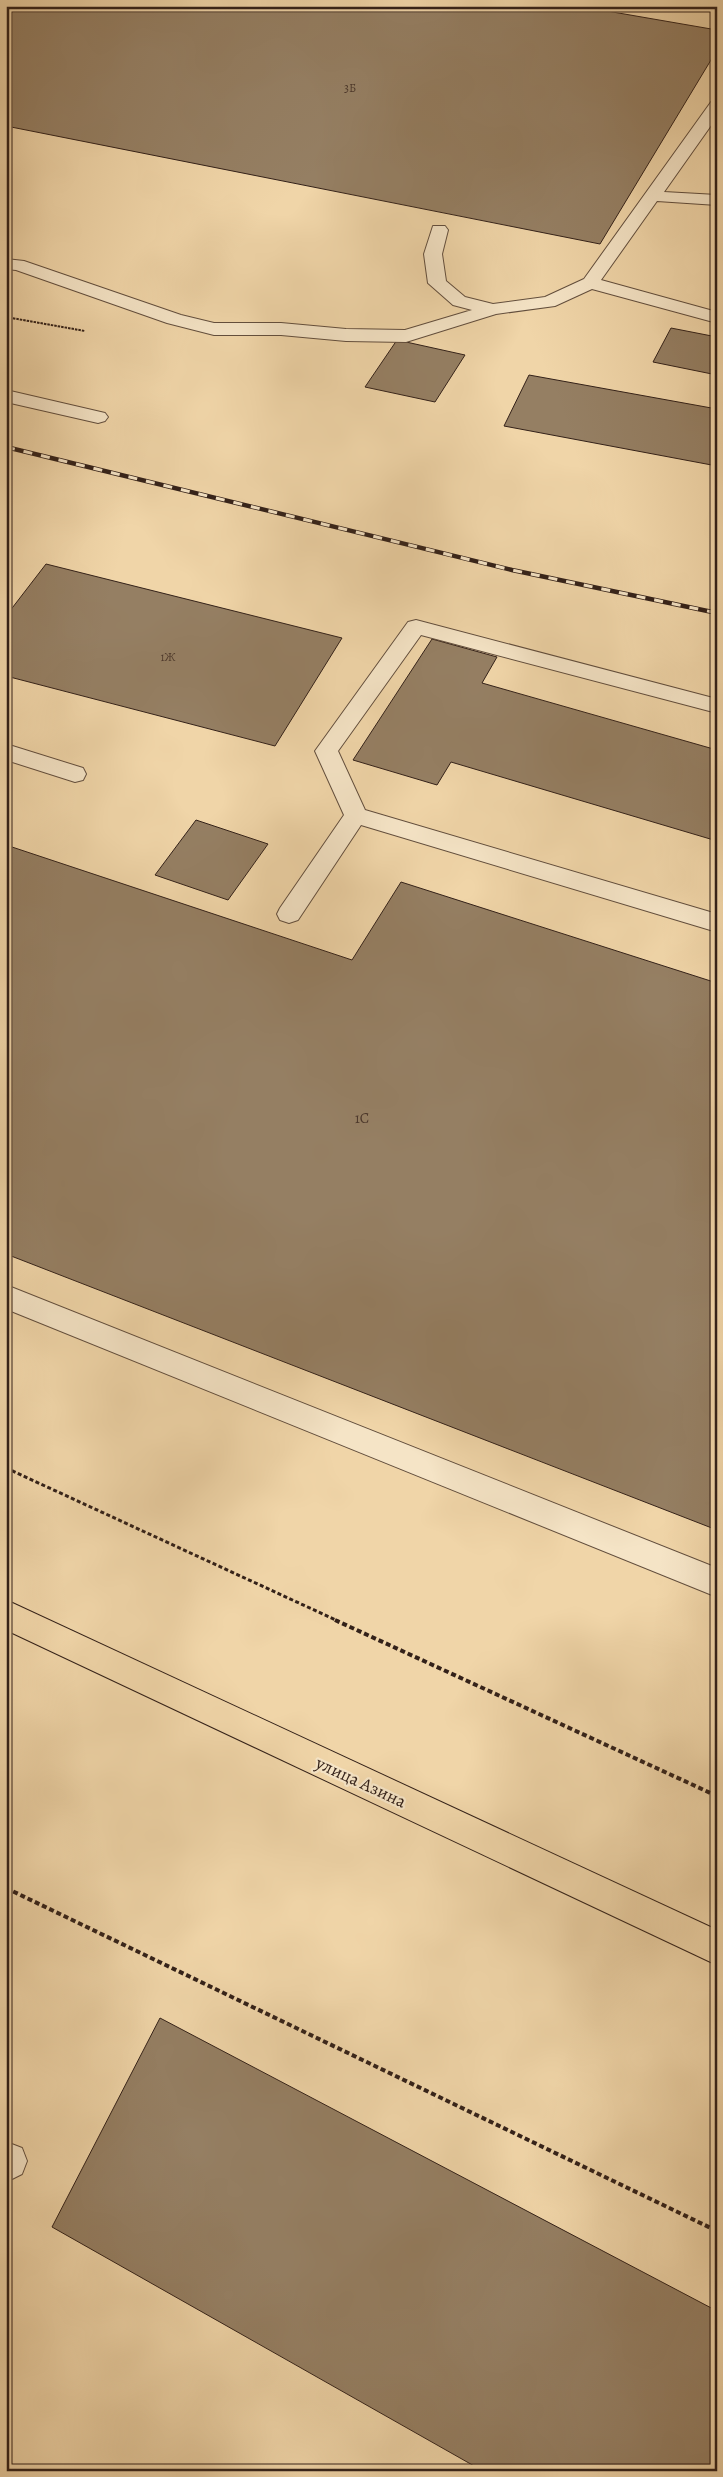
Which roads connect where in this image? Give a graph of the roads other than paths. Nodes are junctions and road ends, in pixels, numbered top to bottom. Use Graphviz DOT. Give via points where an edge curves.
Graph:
graph roads {
  1 [pos="706,6"];
  2 [pos="717,8"];
  3 [pos="717,105"];
  4 [pos="698,133"];
  5 [pos="717,135"];
  6 [pos="653,196"];
  7 [pos="717,200"];
  8 [pos="439,230"];
  9 [pos="6,264"];
  10 [pos="590,283"];
  11 [pos="494,309"];
  12 [pos="717,318"];
  13 [pos="6,396"];
  14 [pos="98,417"];
  15 [pos="717,706"];
  16 [pos="6,752"];
  17 [pos="75,774"];
  18 [pos="356,814"];
  19 [pos="289,914"];
  20 [pos="717,924"];
  21 [pos="6,1297"];
  22 [pos="717,1584"];
  23 [pos="6,1614"];
  24 [pos="717,1948"];
  1 -- 2 [label="lane"];
  3 -- 4 [label="lane"];
  4 -- 5 [label="lane"];
  4 -- 6 [label="lane"];
  6 -- 7 [label="lane"];
  6 -- 10 [label="lane"];
  8 -- 11 [label="lane" via="433,254 437,282 459,301"];
  9 -- 11 [label="lane" via="18,265 174,319 214,328 406,336"];
  10 -- 11 [label="lane" via="549,302"];
  10 -- 12 [label="lane"];
  13 -- 14 [label="lane"];
  15 -- 18 [label="lane" via="416,627 326,751"];
  16 -- 17 [label="lane"];
  18 -- 19 [label="lane"];
  18 -- 20 [label="lane"];
  21 -- 22 [label="lane"];
  23 -- 24 [label="main road, улица Азина"];
}
